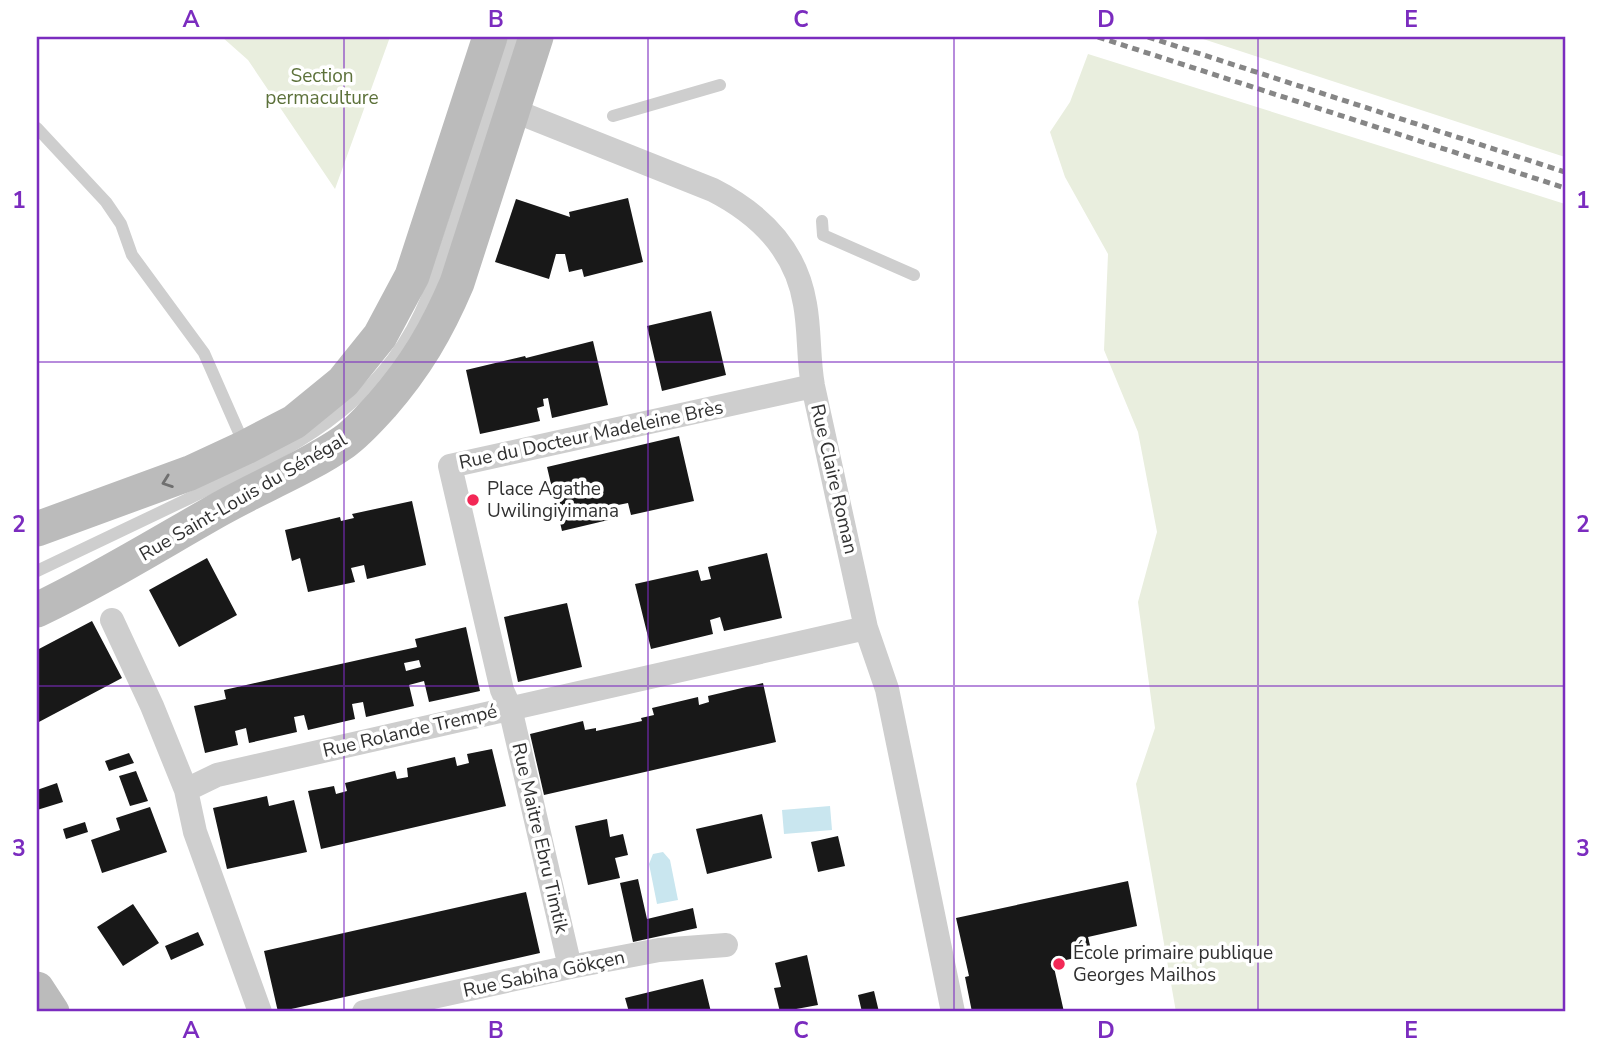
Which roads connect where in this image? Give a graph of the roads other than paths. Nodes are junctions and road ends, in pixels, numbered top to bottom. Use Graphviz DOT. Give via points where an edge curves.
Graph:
graph roads {
  1 [pos="490,37"];
  2 [pos="514,37"];
  3 [pos="536,37"];
  4 [pos="720,85"];
  5 [pos="512,110"];
  6 [pos="613,116"];
  7 [pos="37,128"];
  8 [pos="822,221"];
  9 [pos="914,275"];
  10 [pos="813,386"];
  11 [pos="246,447"];
  12 [pos="37,528"];
  13 [pos="37,571"];
  14 [pos="37,610"];
  15 [pos="112,620"];
  16 [pos="866,628"];
  17 [pos="510,708"];
  18 [pos="186,790"];
  19 [pos="726,945"];
  20 [pos="570,967"];
  21 [pos="37,989"];
  22 [pos="52,1012"];
  23 [pos="261,1012"];
  24 [pos="364,1012"];
  25 [pos="953,1012"];
  1 -- 11 [label="street, Rue Saint-Louis du Sénégal" via="412,276 396,310 343,382 294,422"];
  2 -- 13 [label="lane, Rue Saint-Louis du Sénégal" via="420,314 387,367 363,394 302,442"];
  3 -- 5 [label="street, Rue Saint-Louis du Sénégal"];
  4 -- 6 [label="lane"];
  5 -- 10 [label="street, Rue Claire Roman" via="713,190 754,214 788,255 799,283"];
  5 -- 14 [label="street, Rue Saint-Louis du Sénégal" via="440,323 400,385 373,415 313,461"];
  7 -- 11 [label="lane" via="121,224 138,264 204,353"];
  8 -- 9 [label="lane" via="823,234"];
  10 -- 16 [label="street, Rue Claire Roman"];
  10 -- 17 [label="street, Rue du Docteur Madeleine Brès" via="450,466"];
  11 -- 12 [label="street, Rue Saint-Louis du Sénégal, one-way" via="190,473"];
  15 -- 18 [label="street"];
  16 -- 17 [label="street, Rue Rolande Trempé"];
  16 -- 25 [label="street, Rue Claire Roman" via="887,689"];
  17 -- 18 [label="street, Rue Rolande Trempé" via="217,775"];
  17 -- 20 [label="street, Rue Maitre Ebru Timtik"];
  18 -- 23 [label="street" via="195,832"];
  19 -- 20 [label="street, Rue Sabiha Gökçen" via="659,950"];
  20 -- 24 [label="street, Rue Sabiha Gökçen"];
  21 -- 22 [label="street"];
}
